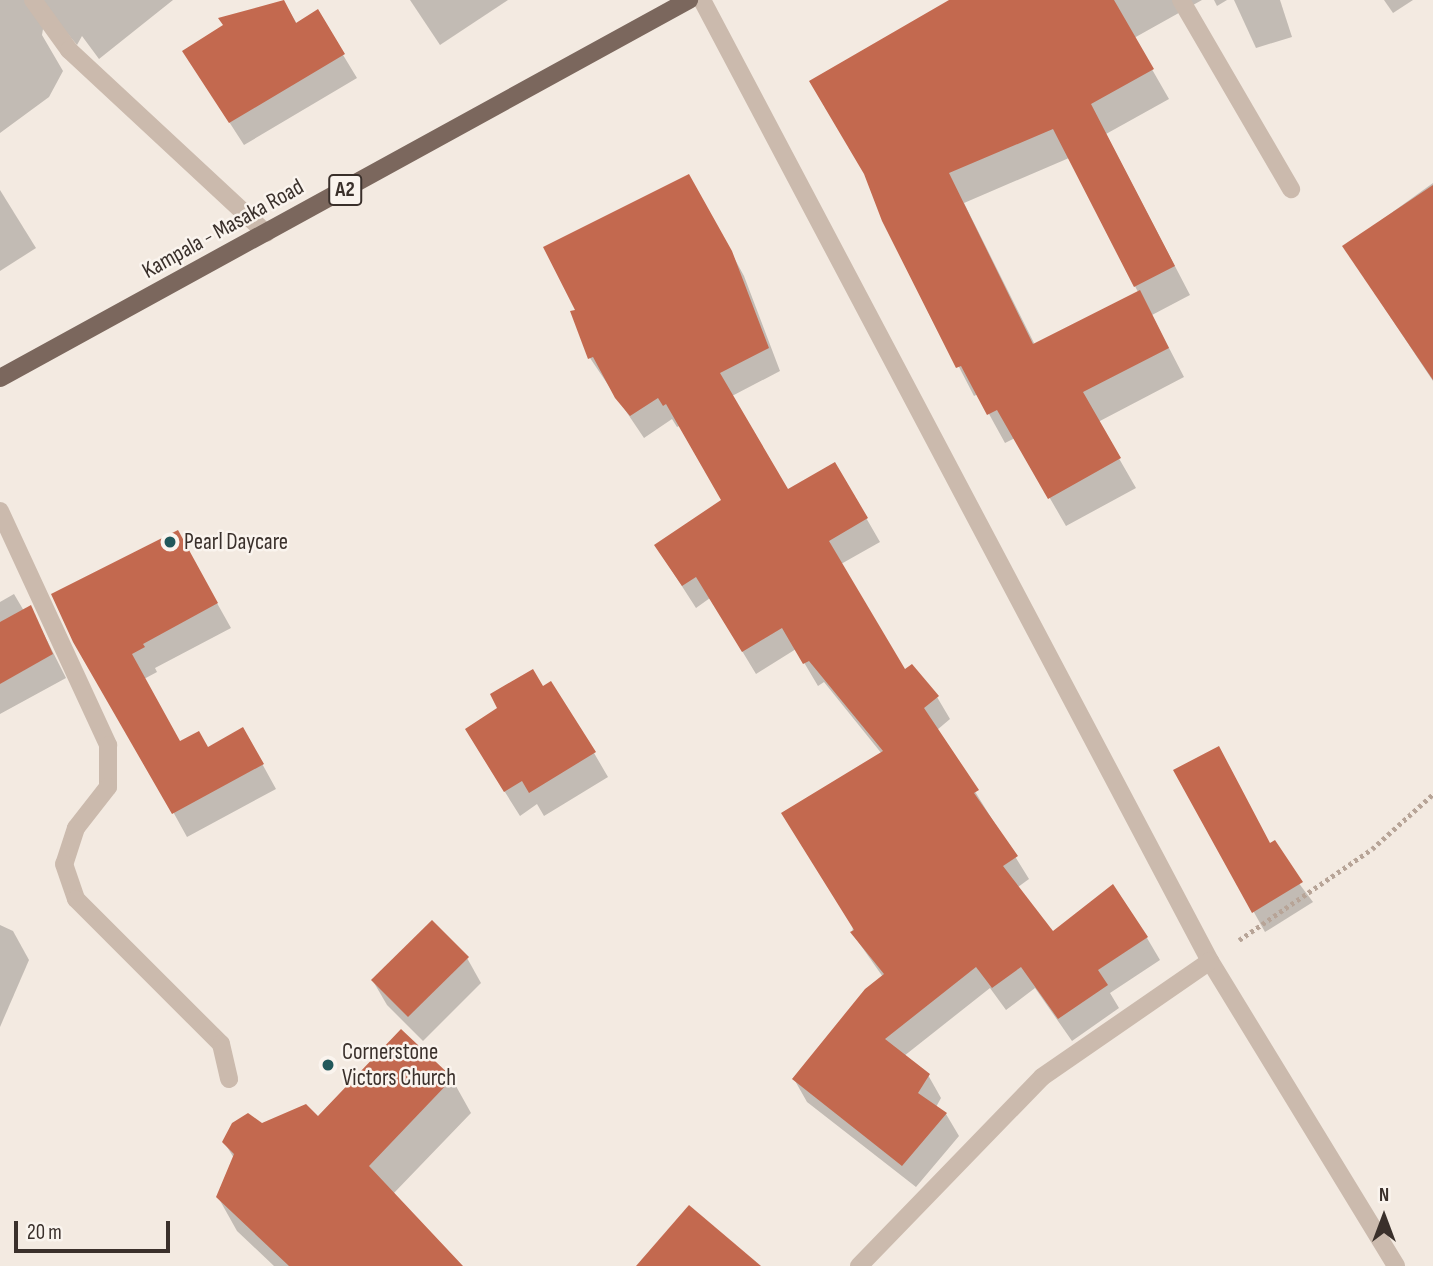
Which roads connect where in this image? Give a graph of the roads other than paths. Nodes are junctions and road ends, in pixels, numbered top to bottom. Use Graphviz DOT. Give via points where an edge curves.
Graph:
graph roads {
  1 [pos="33,0"];
  2 [pos="689,0"];
  3 [pos="702,0"];
  4 [pos="1181,0"];
  5 [pos="1291,189"];
  6 [pos="266,233"];
  7 [pos="0,378"];
  8 [pos="0,511"];
  9 [pos="1210,961"];
  10 [pos="229,1079"];
  11 [pos="859,1266"];
  12 [pos="1396,1266"];
  1 -- 6 [label="street" via="69,50"];
  2 -- 6 [label="main road, Kampala - Masaka Road / A2"];
  3 -- 9 [label="street"];
  4 -- 5 [label="street"];
  6 -- 7 [label="main road, Kampala - Masaka Road / A2"];
  8 -- 10 [label="street" via="108,745 108,787 76,828 64,864 76,899 221,1044"];
  9 -- 11 [label="street" via="1042,1077"];
  9 -- 12 [label="street"];
}
